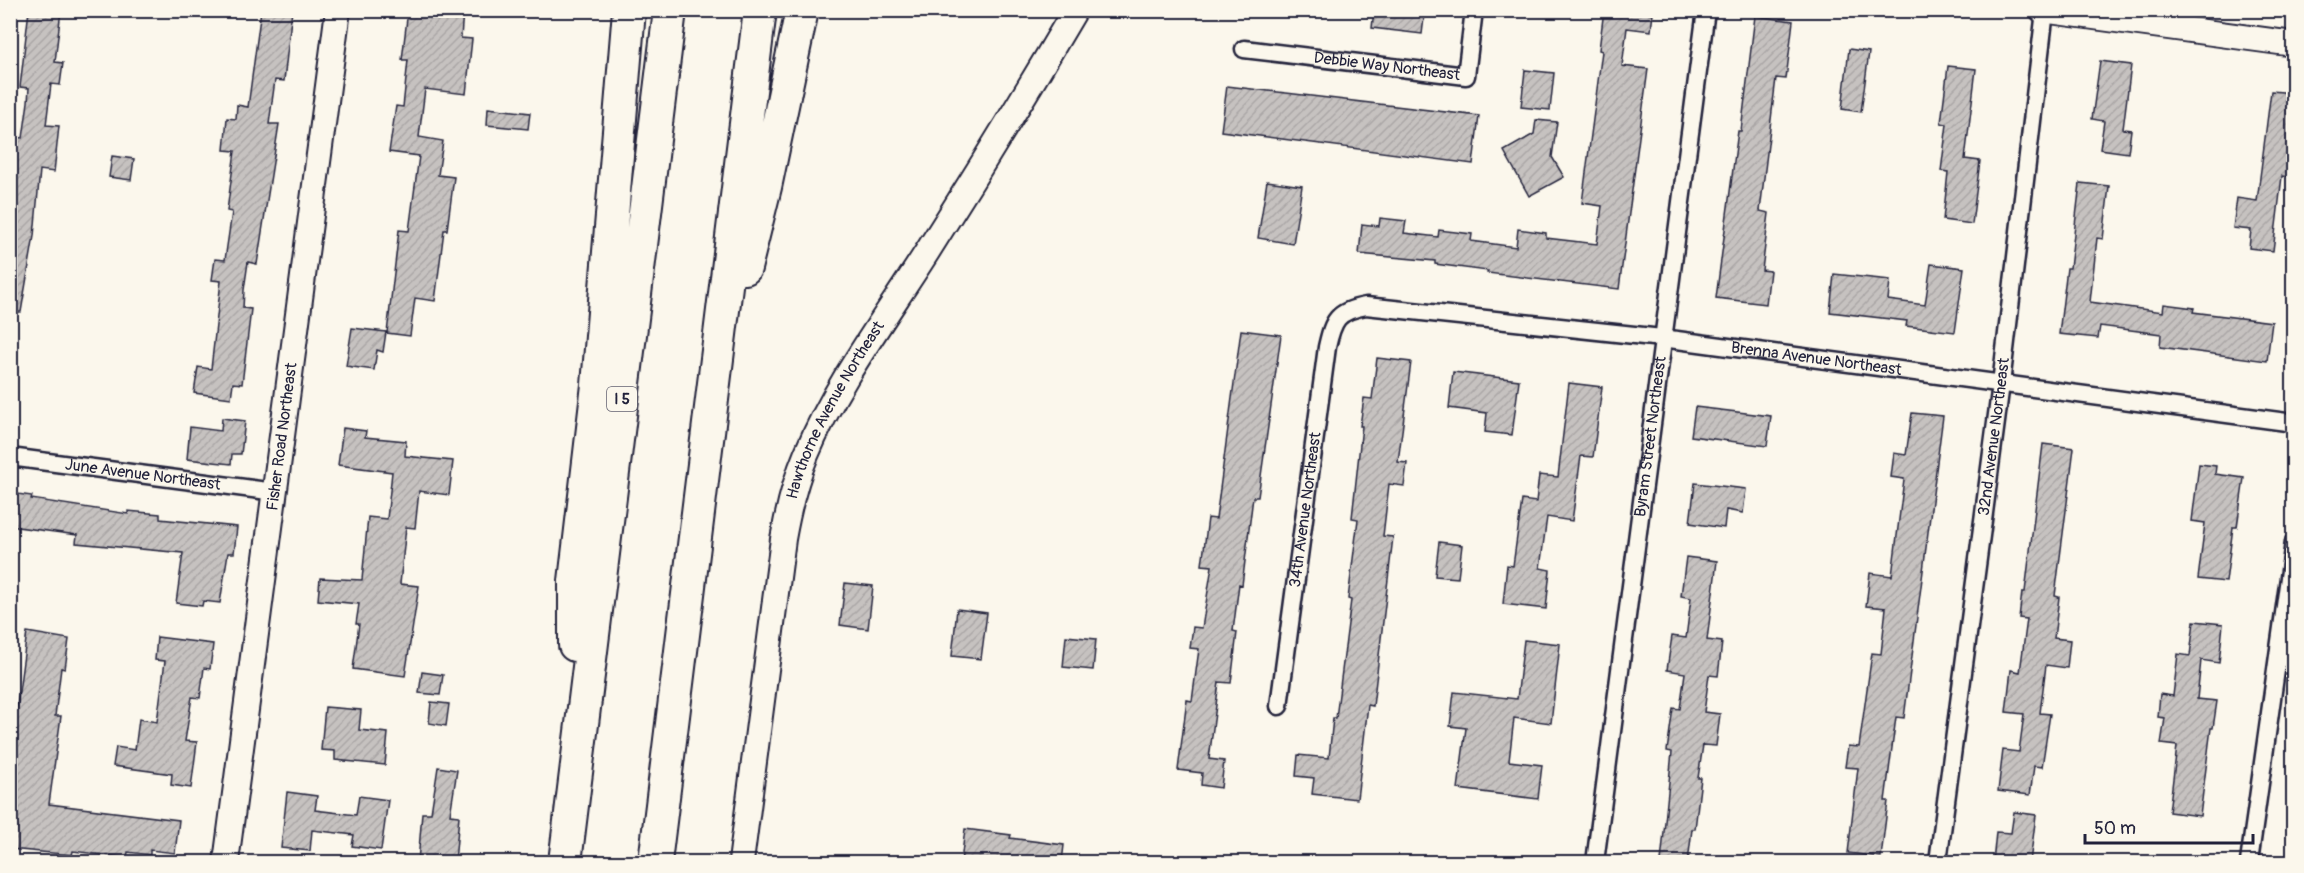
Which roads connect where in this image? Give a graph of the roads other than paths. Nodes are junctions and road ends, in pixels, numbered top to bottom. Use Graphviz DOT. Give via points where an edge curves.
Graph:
graph roads {
  1 [pos="338,10"];
  2 [pos="629,10"];
  3 [pos="670,10"];
  4 [pos="760,10"];
  5 [pos="802,10"];
  6 [pos="1075,10"];
  7 [pos="1474,10"];
  8 [pos="1706,10"];
  9 [pos="2044,11"];
  10 [pos="2294,44"];
  11 [pos="1244,49"];
  12 [pos="1338,316"];
  13 [pos="1662,338"];
  14 [pos="2001,384"];
  15 [pos="712,397"];
  16 [pos="2294,423"];
  17 [pos="10,457"];
  18 [pos="275,492"];
  19 [pos="2294,542"];
  20 [pos="1279,706"];
  21 [pos="574,787"];
  22 [pos="226,862"];
  23 [pos="565,862"];
  24 [pos="655,862"];
  25 [pos="741,862"];
  26 [pos="1595,862"];
  27 [pos="1938,862"];
  28 [pos="2249,862"];
  1 -- 18 [label="main road, Fisher Road Northeast"];
  2 -- 21 [label="highway, I 5" via="598,385 575,581"];
  3 -- 21 [label="highway, I 5"];
  4 -- 15 [label="highway"];
  5 -- 15 [label="highway" via="765,187"];
  6 -- 25 [label="main road, Hawthorne Avenue Northeast" via="846,378 805,458 783,538"];
  7 -- 11 [label="street, Debbie Way Northeast" via="1466,76"];
  8 -- 13 [label="street, Byram Street Northeast"];
  9 -- 10 [label="main road"];
  9 -- 14 [label="street, 32nd Avenue Northeast"];
  12 -- 13 [label="street, Brenna Avenue Northeast" via="1366,306"];
  12 -- 20 [label="street, 34th Avenue Northeast" via="1327,347"];
  13 -- 14 [label="street, Brenna Avenue Northeast"];
  13 -- 26 [label="street, Byram Street Northeast"];
  14 -- 16 [label="street, Brenna Avenue Northeast"];
  14 -- 27 [label="street, 32nd Avenue Northeast"];
  15 -- 24 [label="highway"];
  17 -- 18 [label="street, June Avenue Northeast"];
  18 -- 22 [label="main road, Fisher Road Northeast"];
  19 -- 28 [label="street"];
  21 -- 23 [label="highway, I 5"];
}
